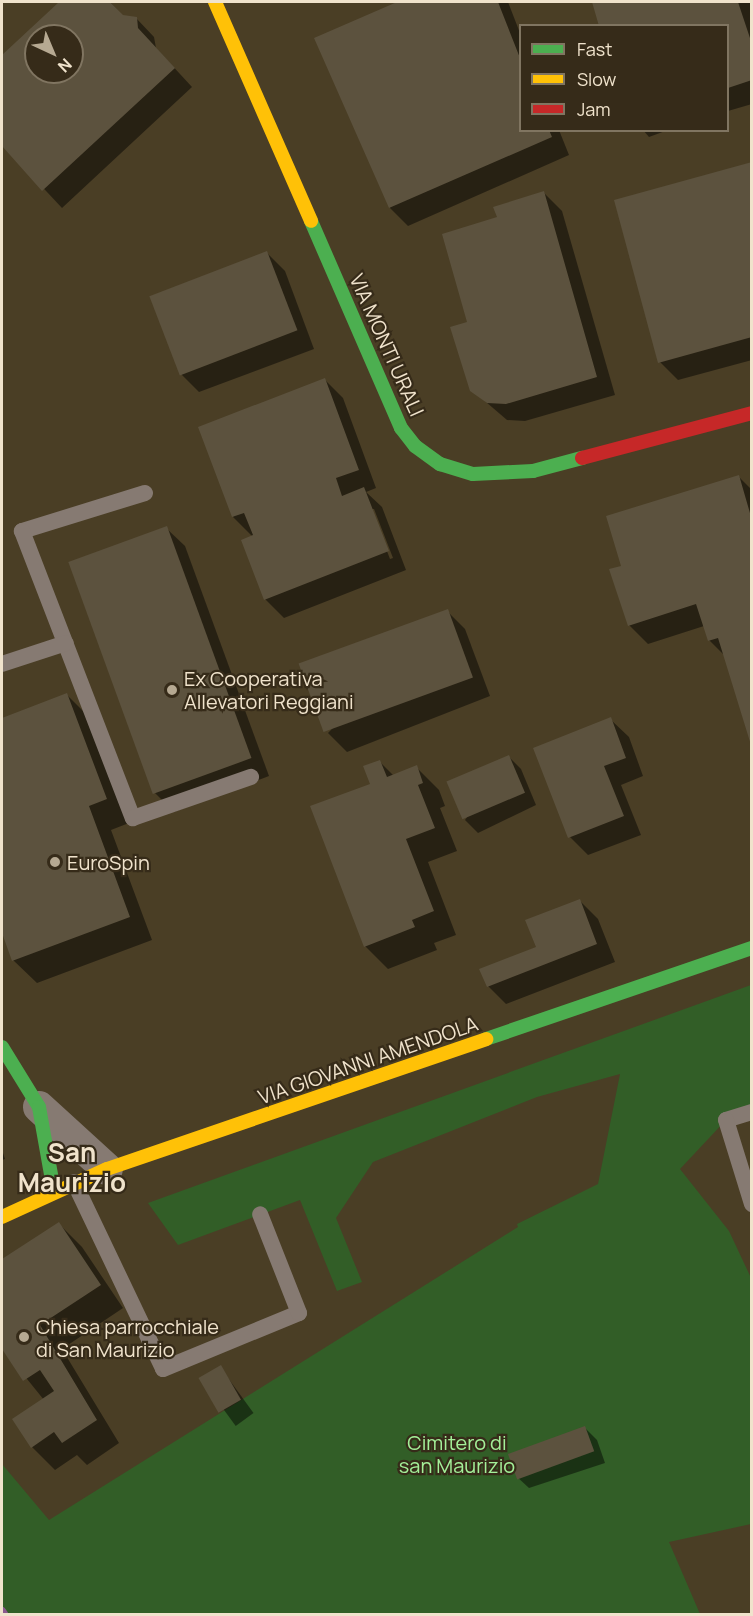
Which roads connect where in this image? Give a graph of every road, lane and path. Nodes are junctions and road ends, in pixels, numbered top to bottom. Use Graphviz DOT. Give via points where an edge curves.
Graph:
graph roads {
  1 [pos="215,2"];
  2 [pos="752,413"];
  3 [pos="145,493"];
  4 [pos="66,643"];
  5 [pos="2,664"];
  6 [pos="251,777"];
  7 [pos="752,948"];
  8 [pos="2,1047"];
  9 [pos="39,1107"];
  10 [pos="752,1112"];
  11 [pos="107,1169"];
  12 [pos="74,1182"];
  13 [pos="54,1191"];
  14 [pos="752,1204"];
  15 [pos="260,1214"];
  16 [pos="2,1217"];
  1 -- 2 [label="street, VIA MONTI URALI" via="401,428 415,446 440,464 473,474 500,476 533,471"];
  3 -- 4 [label="lane" via="22,531"];
  4 -- 5 [label="lane"];
  4 -- 6 [label="lane" via="133,818"];
  7 -- 11 [label="street, VIA GIOVANNI AMENDOLA"];
  8 -- 9 [label="street"];
  9 -- 11 [label="street"];
  9 -- 13 [label="street"];
  10 -- 14 [label="lane" via="726,1120"];
  11 -- 12 [label="street, VIA GIOVANNI AMENDOLA"];
  12 -- 13 [label="street, VIA GIOVANNI AMENDOLA"];
  12 -- 15 [label="lane" via="163,1369 299,1313"];
  13 -- 16 [label="street, VIA GIOVANNI AMENDOLA"];
}
